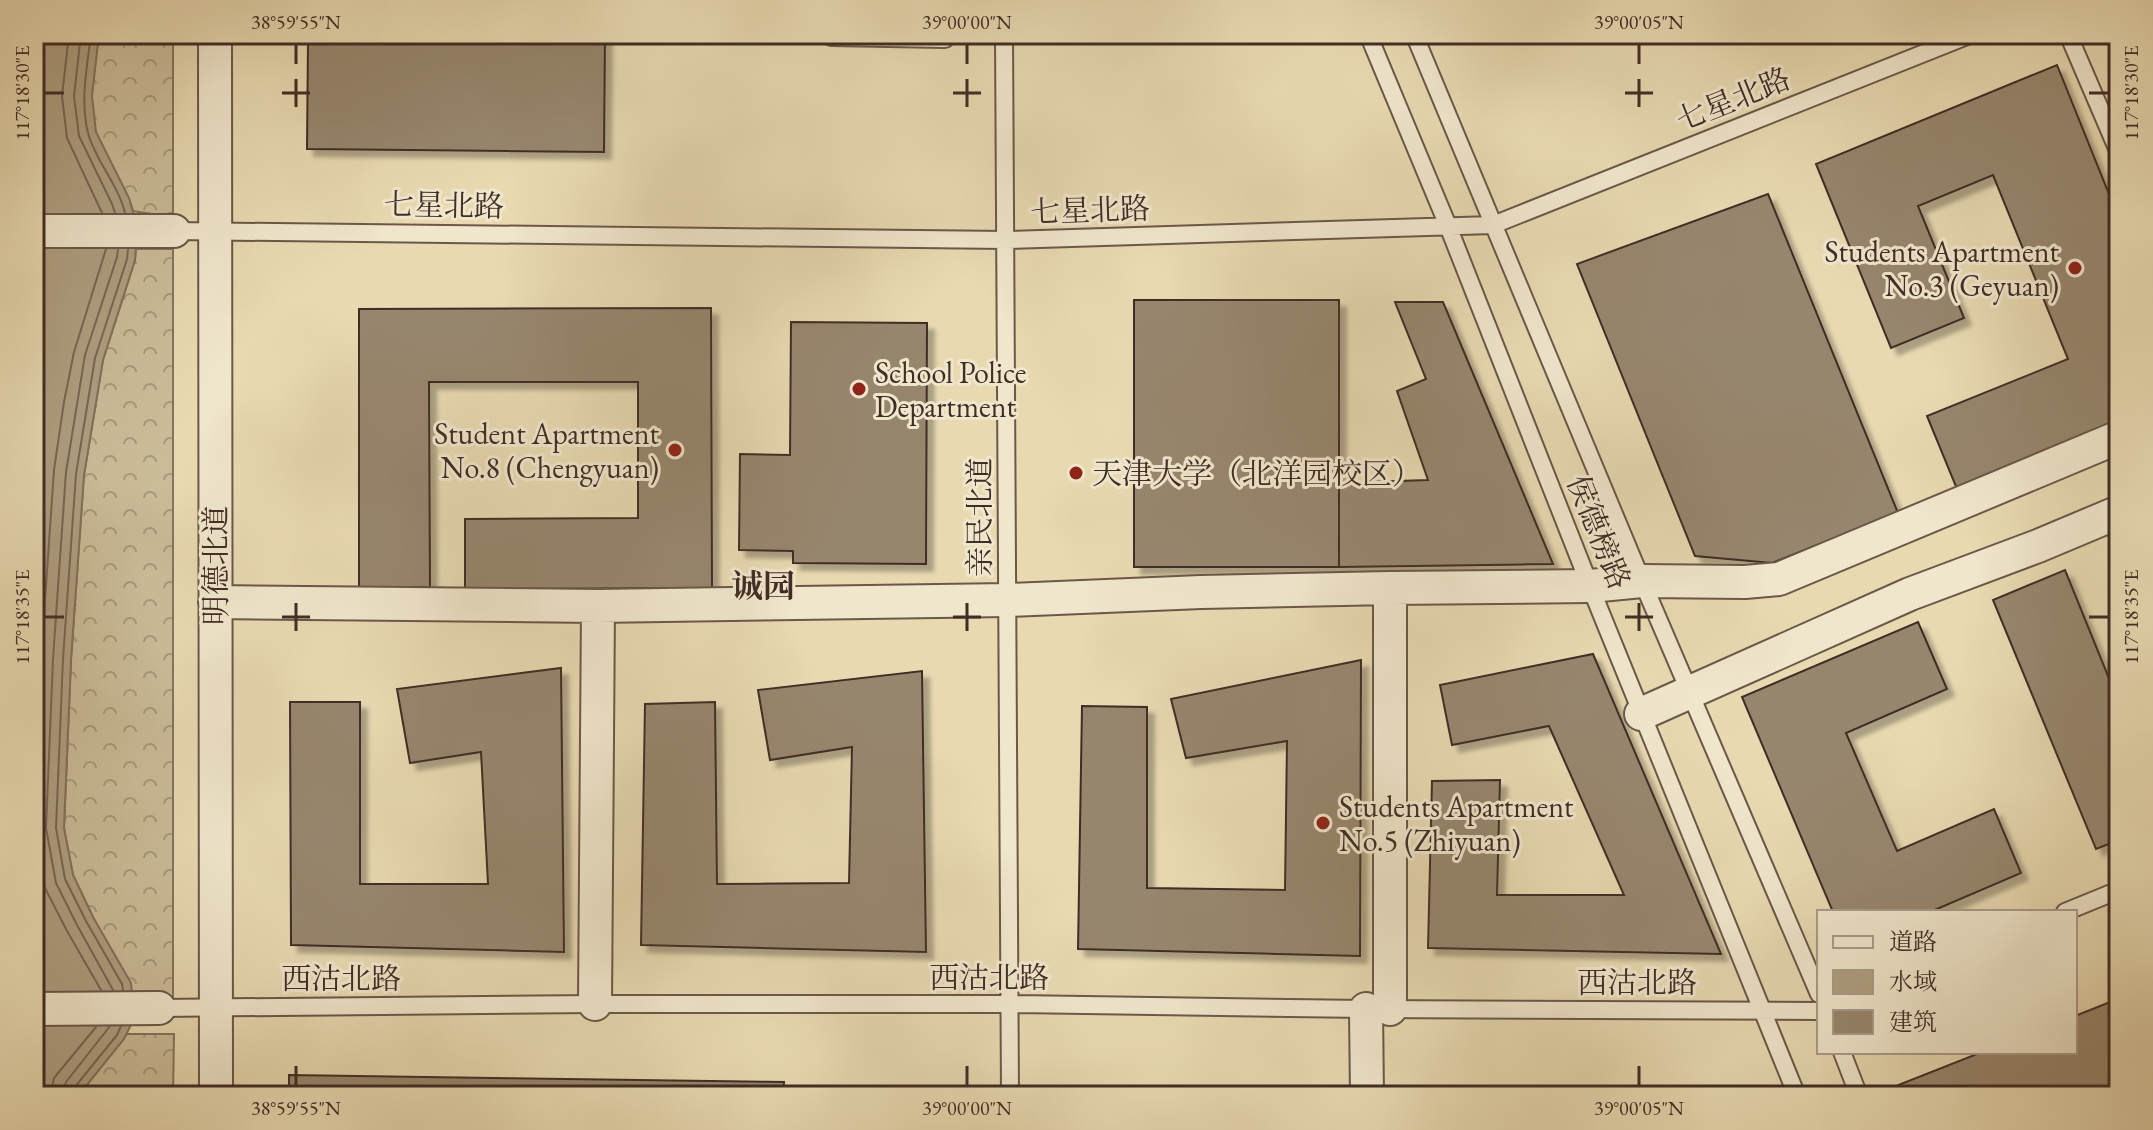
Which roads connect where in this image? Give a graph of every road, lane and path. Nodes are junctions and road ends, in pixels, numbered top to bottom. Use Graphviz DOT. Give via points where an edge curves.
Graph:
graph roads {
  1 [pos="215,34"];
  2 [pos="831,34"];
  3 [pos="945,34"];
  4 [pos="1004,34"];
  5 [pos="1368,34"];
  6 [pos="1414,34"];
  7 [pos="1972,34"];
  8 [pos="2068,34"];
  9 [pos="2119,153"];
  10 [pos="1493,225"];
  11 [pos="1448,226"];
  12 [pos="215,230"];
  13 [pos="34,231"];
  14 [pos="174,231"];
  15 [pos="1006,240"];
  16 [pos="2119,437"];
  17 [pos="2119,512"];
  18 [pos="1642,581"];
  19 [pos="1590,586"];
  20 [pos="1390,588"];
  21 [pos="1008,600"];
  22 [pos="215,602"];
  23 [pos="598,606"];
  24 [pos="1690,693"];
  25 [pos="1641,714"];
  26 [pos="2119,890"];
  27 [pos="2070,910"];
  28 [pos="1817,989"];
  29 [pos="595,1004"];
  30 [pos="1010,1004"];
  31 [pos="217,1007"];
  32 [pos="159,1008"];
  33 [pos="34,1009"];
  34 [pos="1378,1009"];
  35 [pos="1762,1010"];
  36 [pos="1817,1011"];
  37 [pos="1843,1054"];
  38 [pos="216,1096"];
  39 [pos="1010,1096"];
  40 [pos="1367,1096"];
  41 [pos="1797,1096"];
  42 [pos="1859,1096"];
  1 -- 12 [label="street, 明德北道"];
  2 -- 3 [label="lane" via="945,39"];
  4 -- 15 [label="lane, 亲民北道"];
  5 -- 11 [label="lane, 侯德榜路"];
  6 -- 10 [label="lane, 侯德榜路"];
  7 -- 10 [label="lane, 七星北路"];
  8 -- 9 [label="lane"];
  10 -- 11 [label="lane, 七星北路"];
  10 -- 18 [label="lane, 侯德榜路"];
  11 -- 15 [label="lane, 七星北路"];
  11 -- 19 [label="lane, 侯德榜路"];
  12 -- 14 [label="lane, 七星北路"];
  12 -- 15 [label="lane, 七星北路"];
  12 -- 22 [label="street, 明德北道"];
  13 -- 14 [label="street"];
  15 -- 21 [label="lane, 亲民北道"];
  16 -- 18 [label="street" via="1779,579"];
  17 -- 24 [label="street" via="1910,594"];
  18 -- 19 [label="street"];
  18 -- 24 [label="lane, 侯德榜路"];
  19 -- 20 [label="street"];
  19 -- 25 [label="lane, 侯德榜路"];
  20 -- 21 [label="street"];
  20 -- 34 [label="street"];
  21 -- 23 [label="street"];
  21 -- 30 [label="lane, 亲民北道"];
  22 -- 23 [label="street"];
  22 -- 31 [label="street, 明德北道"];
  23 -- 29 [label="street"];
  24 -- 25 [label="street"];
  24 -- 28 [label="lane, 侯德榜路"];
  25 -- 35 [label="lane, 侯德榜路"];
  26 -- 27 [label="lane"];
  29 -- 30 [label="lane, 西沽北路"];
  29 -- 31 [label="lane, 西沽北路"];
  30 -- 34 [label="lane, 西沽北路"];
  30 -- 39 [label="lane, 亲民北道"];
  31 -- 32 [label="lane, 西沽北路"];
  31 -- 38 [label="street, 明德北道"];
  32 -- 33 [label="street"];
  34 -- 35 [label="lane, 西沽北路"];
  34 -- 40 [label="street"];
  35 -- 36 [label="lane, 西沽北路"];
  35 -- 41 [label="lane, 侯德榜路"];
  37 -- 42 [label="lane"];
}
